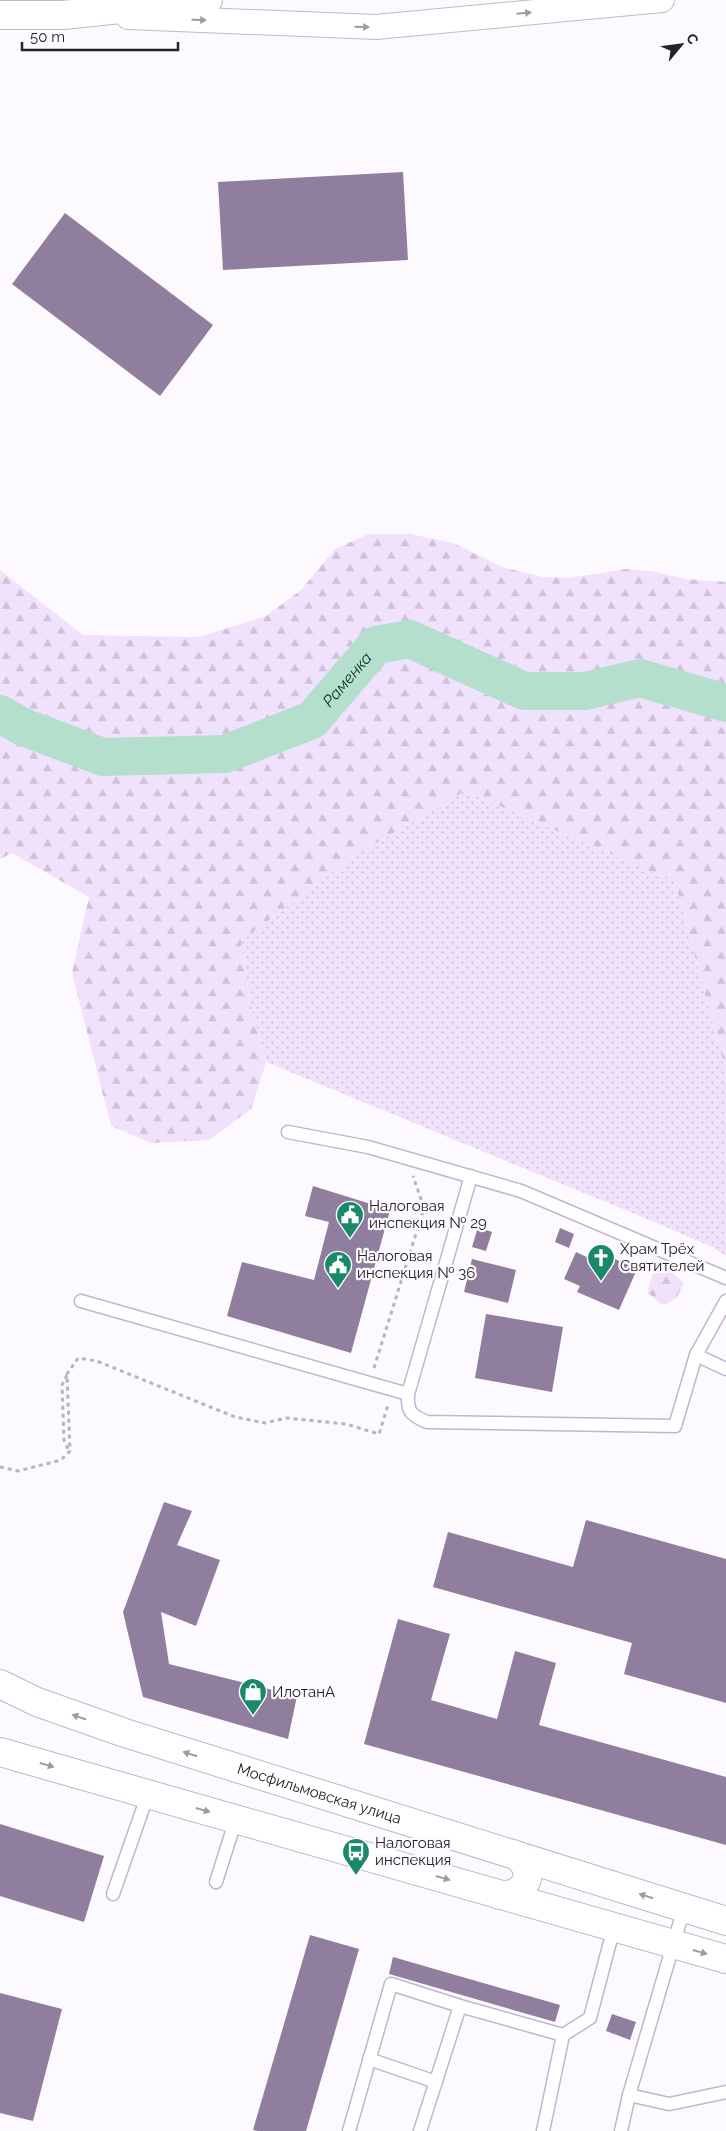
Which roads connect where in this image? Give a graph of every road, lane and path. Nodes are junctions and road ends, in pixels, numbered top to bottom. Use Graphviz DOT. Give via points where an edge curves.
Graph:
graph roads {
  1 [pos="208,0"];
  2 [pos="662,0"];
  3 [pos="0,15"];
  4 [pos="63,15"];
  5 [pos="288,1132"];
  6 [pos="407,1159"];
  7 [pos="471,1176"];
  8 [pos="726,1278"];
  9 [pos="81,1301"];
  10 [pos="726,1301"];
  11 [pos="696,1355"];
  12 [pos="726,1369"];
  13 [pos="369,1383"];
  14 [pos="392,1390"];
  15 [pos="408,1394"];
  16 [pos="0,1467"];
  17 [pos="0,1684"];
  18 [pos="0,1752"];
  19 [pos="148,1794"];
  20 [pos="236,1819"];
  21 [pos="513,1854"];
  22 [pos="216,1882"];
  23 [pos="113,1894"];
  24 [pos="500,1895"];
  25 [pos="684,1908"];
  26 [pos="726,1921"];
  27 [pos="614,1927"];
  28 [pos="673,1944"];
  29 [pos="726,1959"];
  30 [pos="460,2006"];
  31 [pos="563,2035"];
  32 [pos="369,2059"];
  33 [pos="436,2082"];
  34 [pos="726,2092"];
  35 [pos="628,2095"];
  36 [pos="349,2131"];
  37 [pos="420,2131"];
  38 [pos="543,2131"];
  39 [pos="621,2131"];
  1 -- 4 [label="main road"];
  4 -- 2 [label="street, one-way" via="376,27"];
  3 -- 4 [label="main road"];
  5 -- 6 [label="lane" via="368,1147"];
  6 -- 7 [label="lane"];
  6 -- 13 [label="path" via="424,1208"];
  7 -- 8 [label="lane" via="520,1190"];
  7 -- 15 [label="lane"];
  9 -- 13 [label="lane"];
  10 -- 11 [label="lane"];
  11 -- 12 [label="lane"];
  11 -- 15 [label="lane" via="675,1426 427,1422 414,1416 408,1407"];
  13 -- 14 [label="lane"];
  14 -- 15 [label="lane"];
  14 -- 16 [label="path" via="379,1434 346,1424 286,1418 265,1423 235,1417 97,1361 78,1358 67,1374 70,1452 61,1460 18,1471"];
  21 -- 17 [label="main road, Мосфильмовская улица, one-way" via="125,1733 37,1702"];
  18 -- 19 [label="main road, one-way"];
  19 -- 20 [label="main road, one-way"];
  19 -- 23 [label="lane"];
  20 -- 22 [label="lane"];
  20 -- 24 [label="main road, one-way"];
  21 -- 24 [label="main road" via="525,1865 527,1881 516,1893"];
  25 -- 21 [label="main road, Мосфильмовская улица, one-way"];
  24 -- 27 [label="main road"];
  25 -- 26 [label="main road, Мосфильмовская улица"];
  25 -- 28 [label="lane"];
  27 -- 28 [label="main road"];
  27 -- 31 [label="lane" via="590,2018"];
  28 -- 29 [label="main road, one-way"];
  28 -- 35 [label="lane"];
  30 -- 31 [label="lane"];
  30 -- 32 [label="lane" via="391,1984"];
  30 -- 33 [label="lane"];
  31 -- 38 [label="lane"];
  32 -- 33 [label="lane"];
  32 -- 36 [label="lane"];
  33 -- 37 [label="lane"];
  34 -- 35 [label="lane" via="669,2104"];
  35 -- 39 [label="lane"];
}
